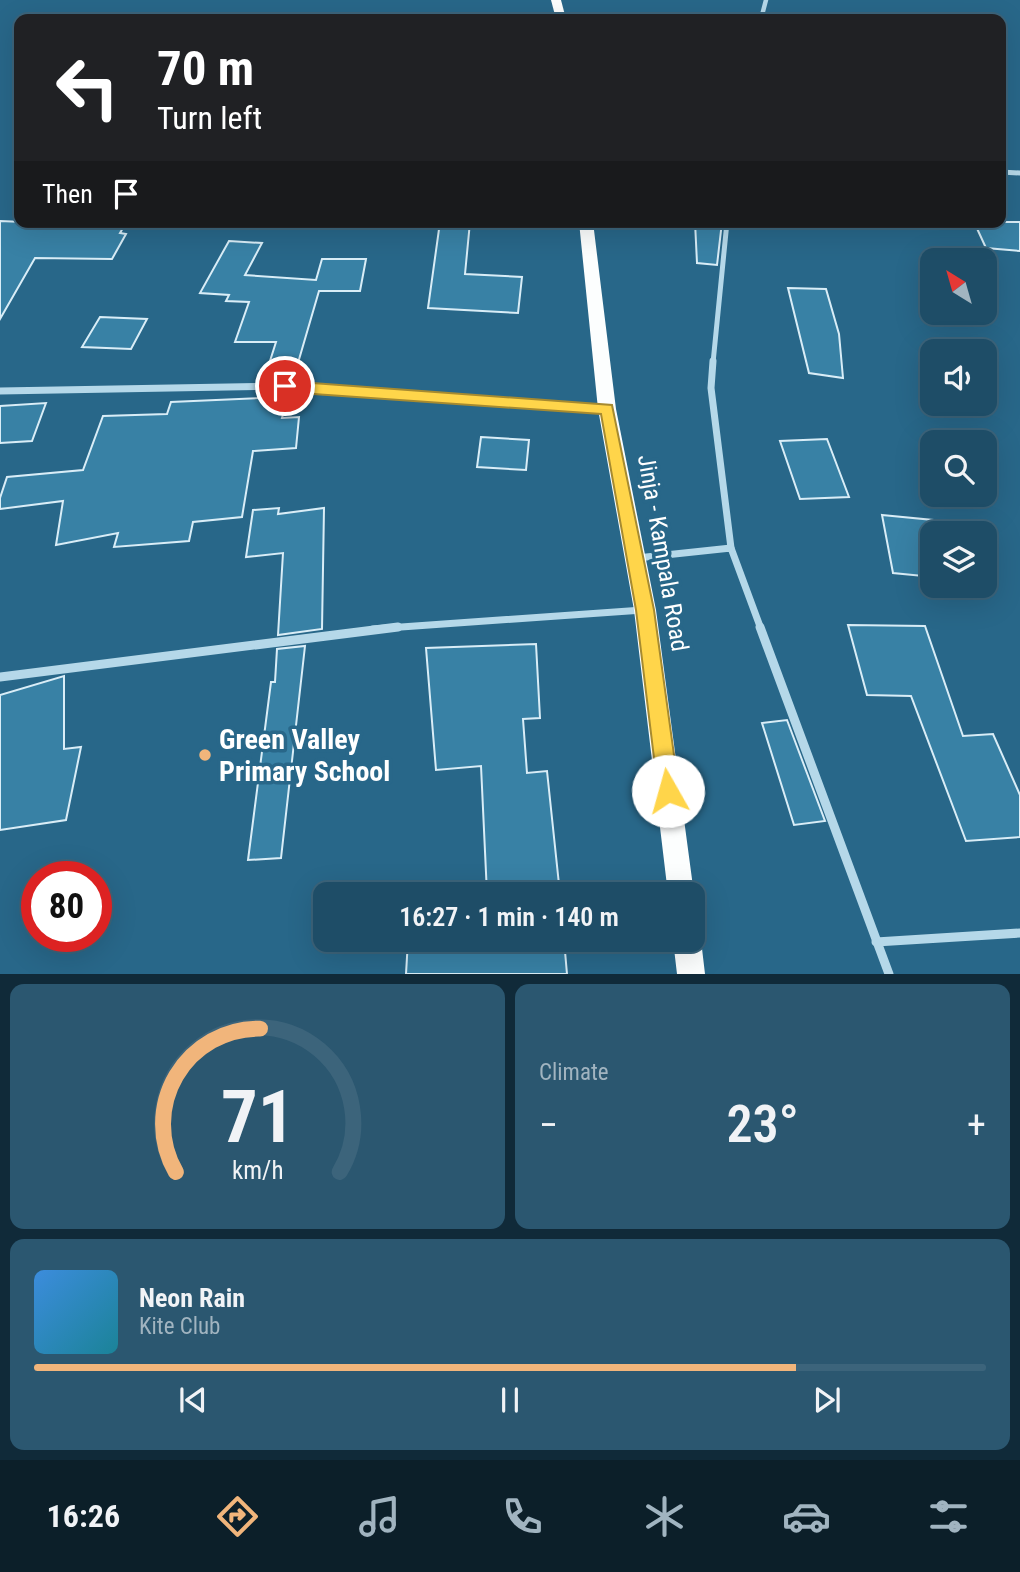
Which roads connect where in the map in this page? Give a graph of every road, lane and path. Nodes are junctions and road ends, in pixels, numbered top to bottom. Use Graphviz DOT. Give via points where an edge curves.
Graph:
graph roads {
  1 [pos="587,228"];
  2 [pos="726,228"];
  3 [pos="0,391"];
  4 [pos="607,409"];
  5 [pos="731,548"];
  6 [pos="637,558"];
  7 [pos="645,610"];
  8 [pos="0,677"];
  9 [pos="679,882"];
  10 [pos="1020,933"];
  11 [pos="876,942"];
  12 [pos="687,952"];
  13 [pos="687,972"];
  14 [pos="889,974"];
  1 -- 4 [label="highway, Jinja - Kampala Road"];
  2 -- 5 [label="street" via="711,388"];
  3 -- 4 [label="street" via="285,386"];
  4 -- 6 [label="highway, Jinja - Kampala Road"];
  5 -- 6 [label="street"];
  5 -- 11 [label="street"];
  6 -- 7 [label="highway, Jinja - Kampala Road"];
  7 -- 8 [label="street" via="370,629"];
  7 -- 9 [label="highway, Jinja - Kampala Road"];
  10 -- 11 [label="street"];
  11 -- 14 [label="street"];
  12 -- 13 [label="highway"];
}
